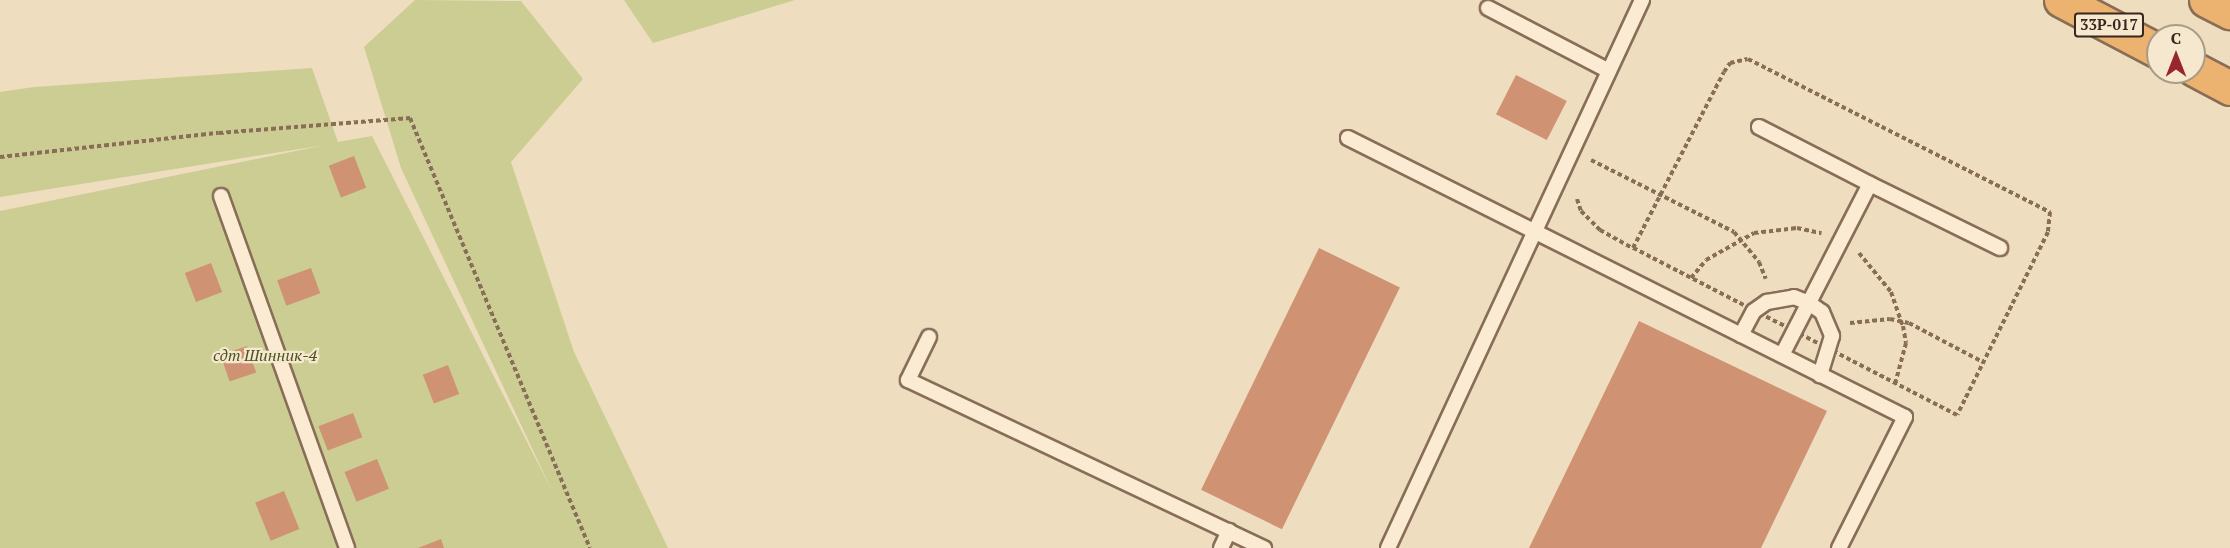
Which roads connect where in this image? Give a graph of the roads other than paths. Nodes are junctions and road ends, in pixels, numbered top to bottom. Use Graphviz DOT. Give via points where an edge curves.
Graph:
graph roads {
  1 [pos="1642,0"];
  2 [pos="2061,0"];
  3 [pos="2206,0"];
  4 [pos="1488,8"];
  5 [pos="2230,12"];
  6 [pos="2146,45"];
  7 [pos="1609,71"];
  8 [pos="2206,75"];
  9 [pos="2230,88"];
  10 [pos="1759,127"];
  11 [pos="1348,138"];
  12 [pos="1870,184"];
  13 [pos="221,196"];
  14 [pos="1534,231"];
  15 [pos="2000,248"];
  16 [pos="1809,303"];
  17 [pos="1741,335"];
  18 [pos="929,337"];
  19 [pos="1782,355"];
  20 [pos="1820,375"];
  21 [pos="1229,531"];
  22 [pos="347,548"];
  23 [pos="1221,548"];
  24 [pos="1264,548"];
  25 [pos="1388,548"];
  26 [pos="1839,548"];
  1 -- 7 [label="lane"];
  2 -- 6 [label="highway, 33Р-017"];
  3 -- 5 [label="highway"];
  4 -- 7 [label="lane"];
  7 -- 14 [label="lane"];
  8 -- 9 [label="highway"];
  10 -- 12 [label="lane"];
  11 -- 14 [label="lane"];
  12 -- 15 [label="lane"];
  12 -- 16 [label="lane"];
  13 -- 22 [label="lane"];
  14 -- 17 [label="lane"];
  14 -- 25 [label="lane"];
  16 -- 17 [label="lane" via="1794,297 1773,300 1754,311"];
  16 -- 19 [label="lane"];
  16 -- 20 [label="lane" via="1822,312 1830,330 1831,350"];
  17 -- 19 [label="lane"];
  18 -- 21 [label="lane" via="908,380"];
  19 -- 20 [label="lane"];
  20 -- 26 [label="lane" via="1905,417"];
  21 -- 23 [label="lane"];
  21 -- 24 [label="lane"];
}
